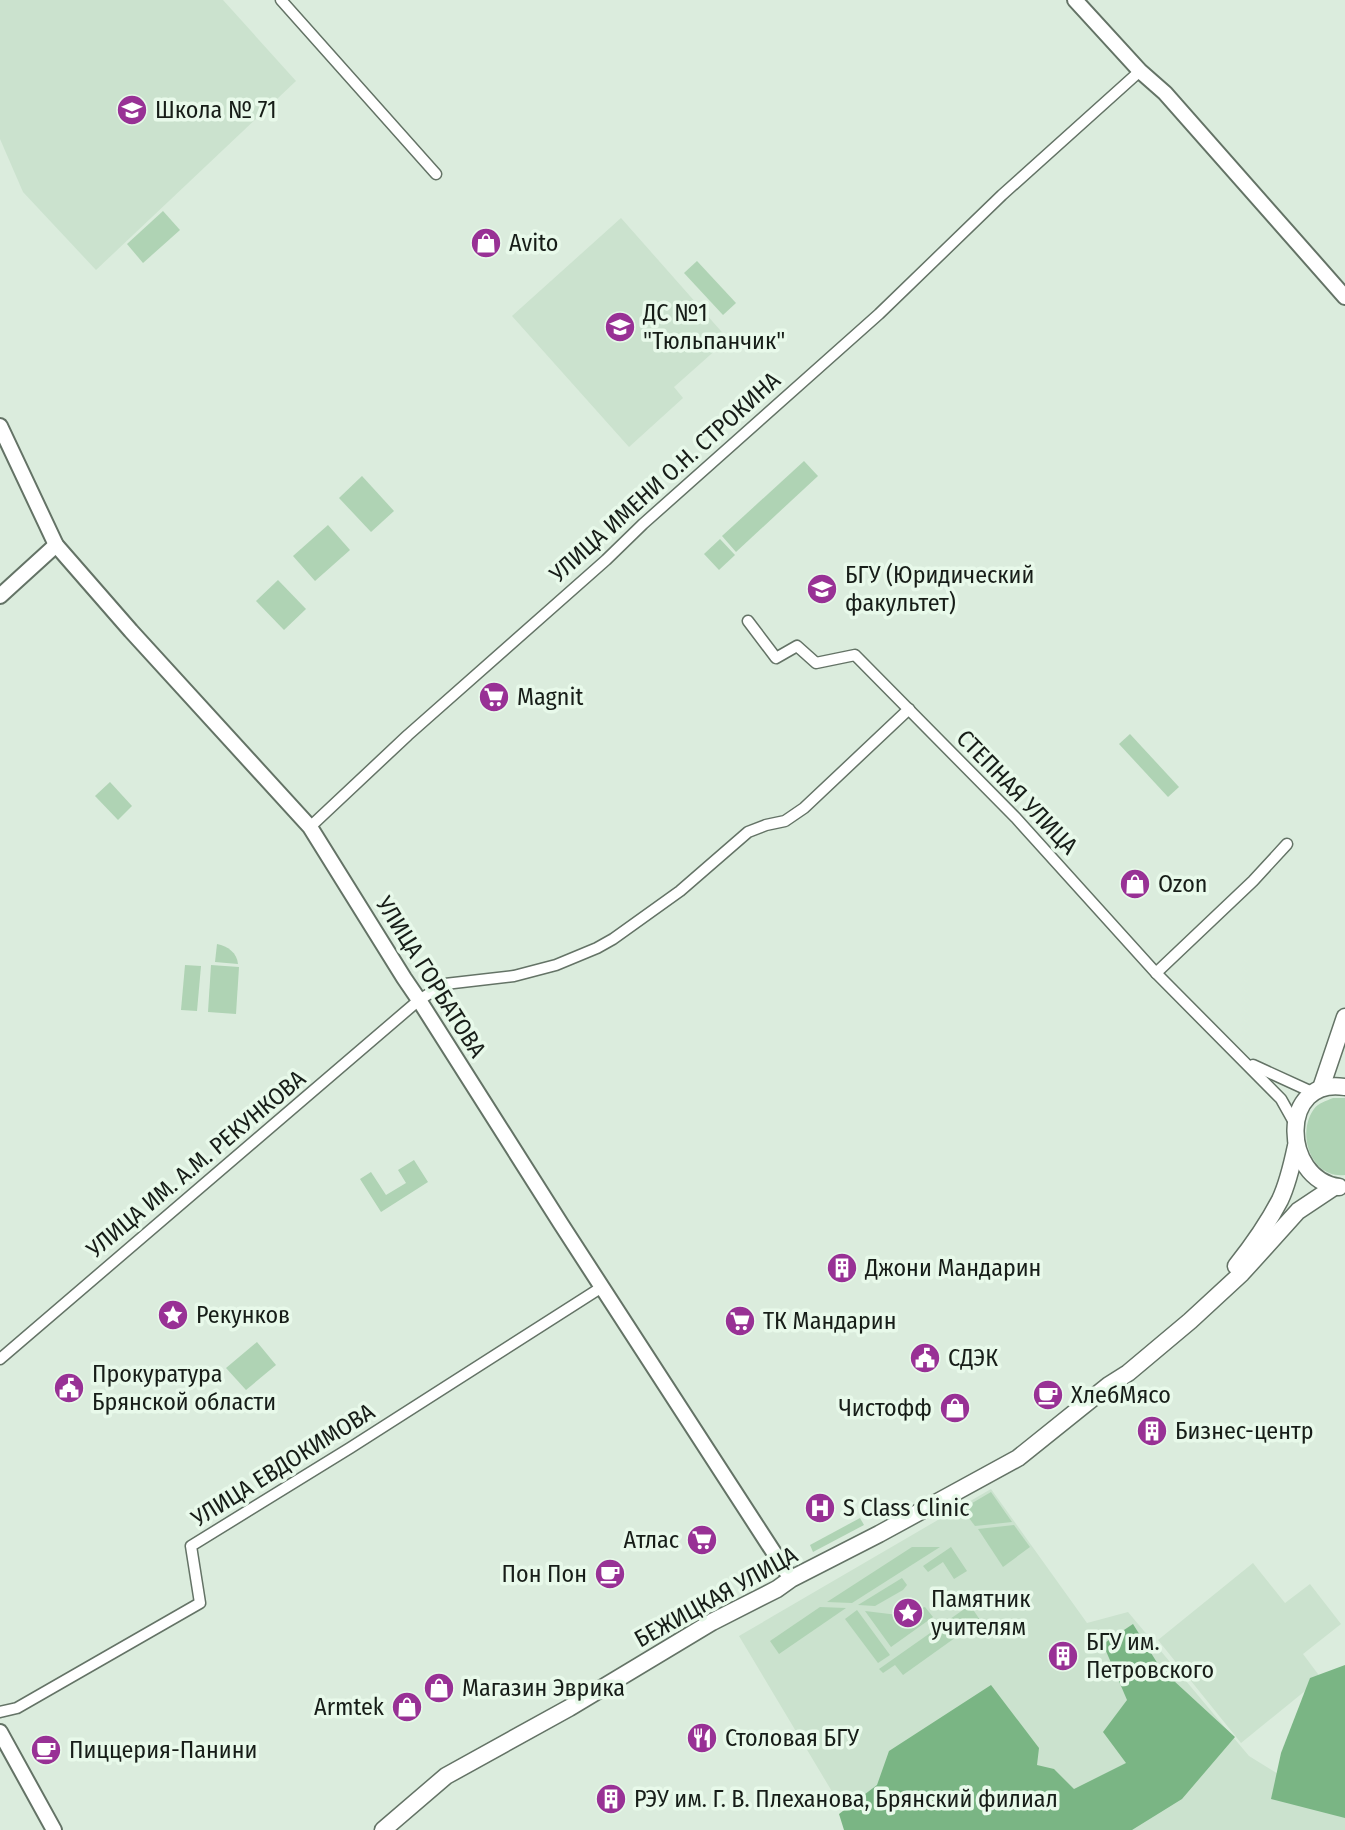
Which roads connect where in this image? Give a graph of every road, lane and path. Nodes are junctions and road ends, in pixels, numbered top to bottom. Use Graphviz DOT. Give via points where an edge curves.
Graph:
graph roads {
  1 [pos="281,0"];
  2 [pos="1075,0"];
  3 [pos="1140,71"];
  4 [pos="436,174"];
  5 [pos="1345,297"];
  6 [pos="0,426"];
  7 [pos="56,545"];
  8 [pos="0,596"];
  9 [pos="748,621"];
  10 [pos="909,709"];
  11 [pos="310,827"];
  12 [pos="1287,844"];
  13 [pos="1156,973"];
  14 [pos="419,1000"];
  15 [pos="1345,1017"];
  16 [pos="1240,1058"];
  17 [pos="1345,1087"];
  18 [pos="1317,1090"];
  19 [pos="1295,1125"];
  20 [pos="1296,1146"];
  21 [pos="1340,1187"];
  22 [pos="603,1287"];
  23 [pos="0,1359"];
  24 [pos="1109,1385"];
  25 [pos="792,1579"];
  26 [pos="0,1712"];
  27 [pos="0,1732"];
  28 [pos="54,1830"];
  29 [pos="383,1830"];
  1 -- 4 [label="street"];
  2 -- 3 [label="main road"];
  3 -- 5 [label="main road" via="1165,93"];
  3 -- 11 [label="street, УЛИЦА ИМЕНИ О.Н. СТРОКИНА" via="879,314"];
  6 -- 7 [label="main road, УЛИЦА ГОРБАТОВА"];
  7 -- 8 [label="main road"];
  7 -- 11 [label="main road, УЛИЦА ГОРБАТОВА"];
  9 -- 10 [label="street, СТЕПНАЯ УЛИЦА" via="776,658 797,646 816,663 855,655"];
  10 -- 13 [label="street, СТЕПНАЯ УЛИЦА" via="1023,825"];
  10 -- 14 [label="street, УЛИЦА ИМ. А.М. РЕКУНКОВА" via="804,808 785,821 748,832 680,891 613,939 556,965 514,976 445,984"];
  11 -- 14 [label="main road, УЛИЦА ГОРБАТОВА"];
  12 -- 13 [label="street"];
  13 -- 16 [label="street, СТЕПНАЯ УЛИЦА"];
  14 -- 22 [label="main road, УЛИЦА ГОРБАТОВА"];
  14 -- 23 [label="street, УЛИЦА ИМ. А.М. РЕКУНКОВА"];
  15 -- 18 [label="main road"];
  16 -- 18 [label="street"];
  16 -- 19 [label="street, СТЕПНАЯ УЛИЦА" via="1281,1099"];
  17 -- 18 [label="main road"];
  18 -- 19 [label="main road" via="1300,1108"];
  19 -- 20 [label="main road"];
  20 -- 21 [label="main road" via="1302,1161 1321,1182"];
  20 -- 24 [label="main road" via="1279,1201 1250,1248"];
  21 -- 24 [label="main road" via="1298,1211 1190,1321"];
  22 -- 25 [label="main road, УЛИЦА ГОРБАТОВА"];
  22 -- 26 [label="street, УЛИЦА ЕВДОКИМОВА" via="191,1546 200,1603 18,1707"];
  24 -- 25 [label="main road, БЕЖИЦКАЯ УЛИЦА" via="1018,1458"];
  25 -- 29 [label="main road, БЕЖИЦКАЯ УЛИЦА" via="446,1776"];
  27 -- 28 [label="main road"];
}
